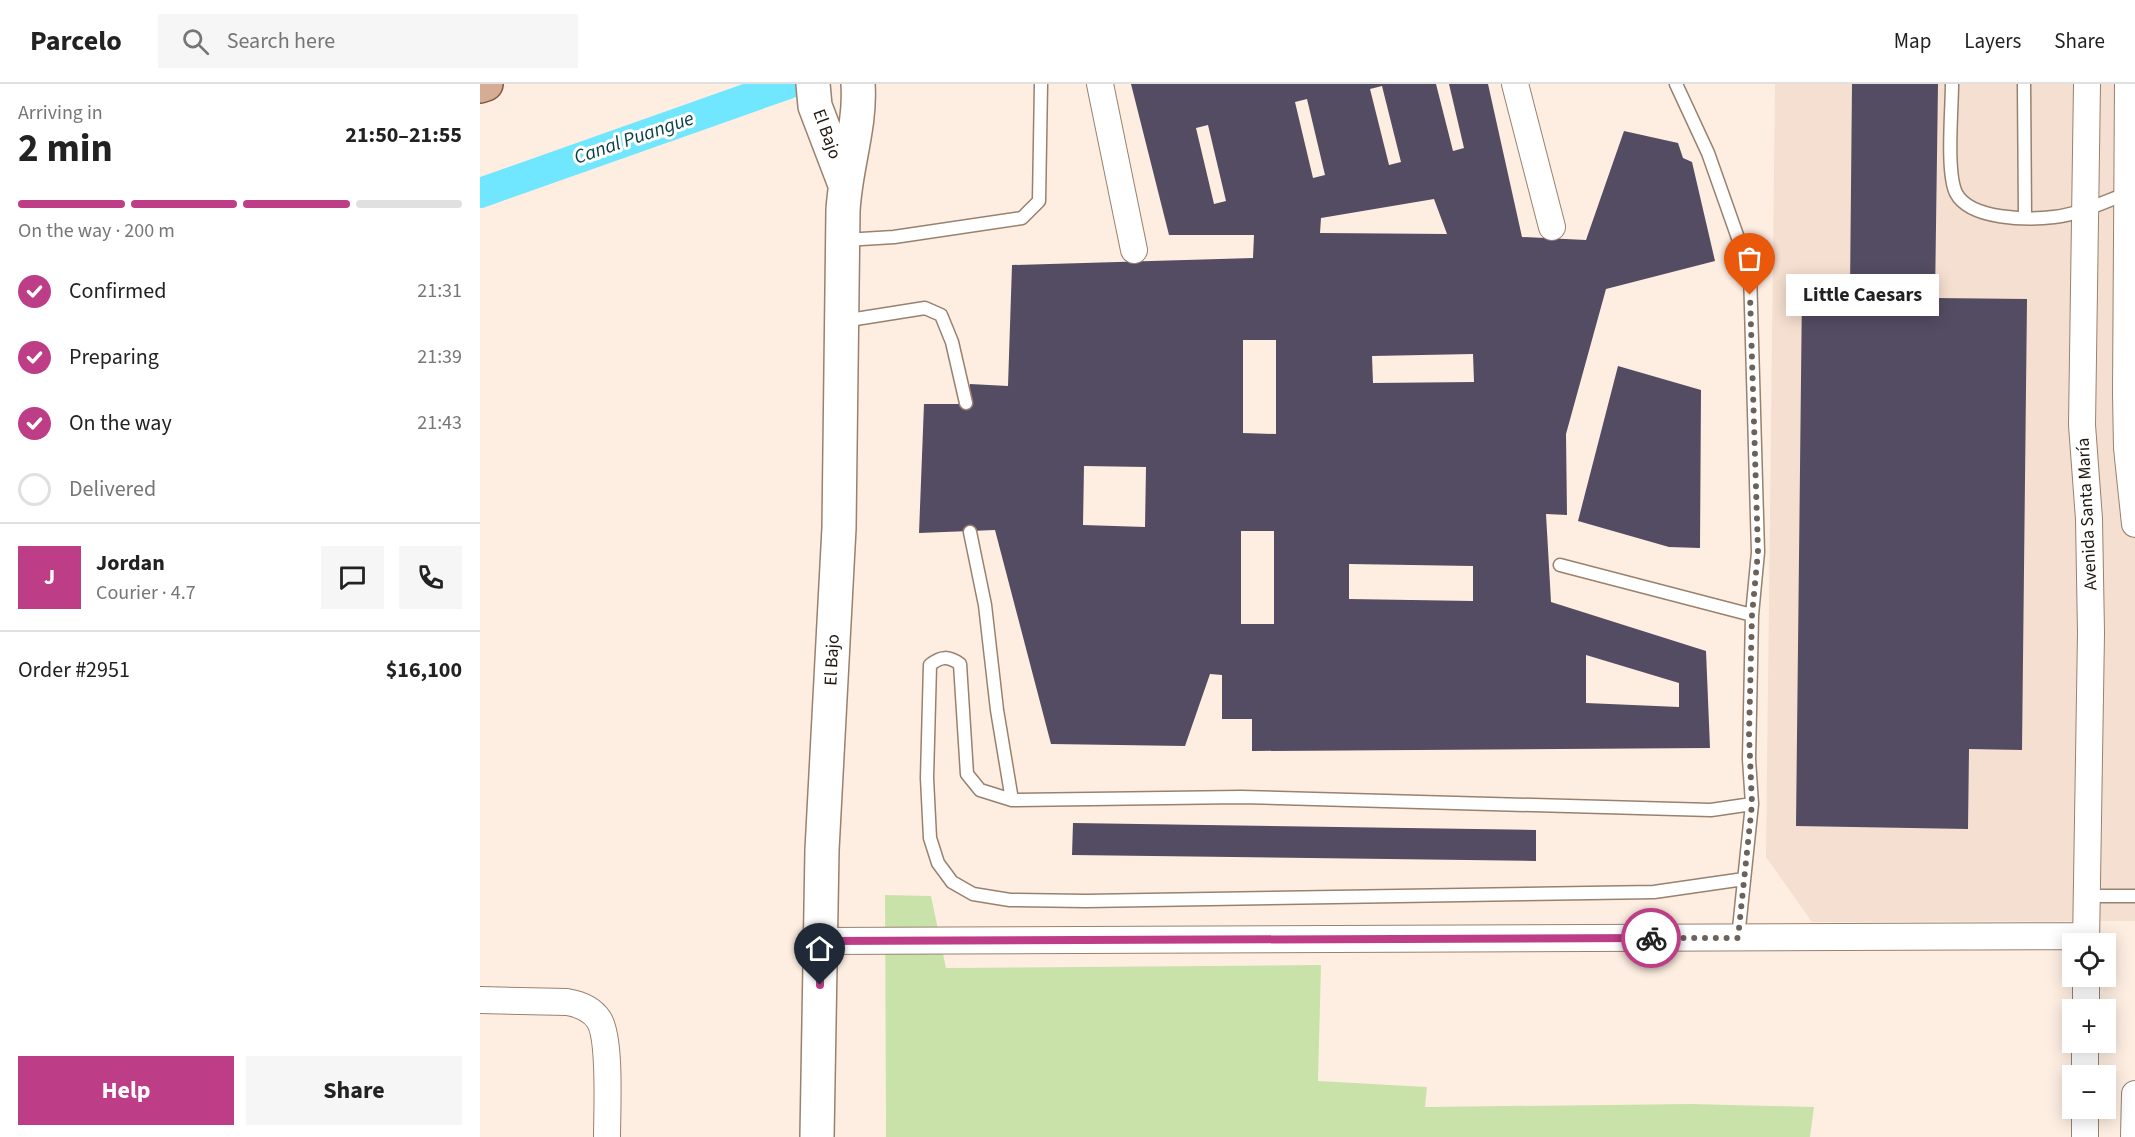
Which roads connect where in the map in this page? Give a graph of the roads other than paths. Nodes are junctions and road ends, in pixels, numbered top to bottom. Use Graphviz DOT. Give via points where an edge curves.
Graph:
graph roads {
  1 [pos="486,84"];
  2 [pos="1041,84"];
  3 [pos="1100,84"];
  4 [pos="1515,84"];
  5 [pos="1676,84"];
  6 [pos="1952,84"];
  7 [pos="2024,84"];
  8 [pos="2087,84"];
  9 [pos="2128,84"];
  10 [pos="480,86"];
  11 [pos="814,95"];
  12 [pos="859,95"];
  13 [pos="844,182"];
  14 [pos="2132,192"];
  15 [pos="2087,209"];
  16 [pos="2025,217"];
  17 [pos="1552,227"];
  18 [pos="844,241"];
  19 [pos="1134,250"];
  20 [pos="842,321"];
  21 [pos="966,403"];
  22 [pos="2132,485"];
  23 [pos="2135,524"];
  24 [pos="970,532"];
  25 [pos="1560,565"];
  26 [pos="1752,615"];
  27 [pos="1012,800"];
  28 [pos="1752,804"];
  29 [pos="1744,879"];
  30 [pos="2087,896"];
  31 [pos="2135,896"];
  32 [pos="2086,933"];
  33 [pos="1738,938"];
  34 [pos="2062,940"];
  35 [pos="820,941"];
  36 [pos="480,999"];
  37 [pos="2135,1094"];
  38 [pos="2085,1119"];
  39 [pos="607,1137"];
  40 [pos="817,1137"];
  41 [pos="2085,1137"];
  42 [pos="2134,1137"];
  1 -- 10 [label="main road"];
  2 -- 18 [label="lane" via="1039,201 1022,218"];
  3 -- 19 [label="street"];
  4 -- 17 [label="street"];
  5 -- 26 [label="lane" via="1708,153 1749,272 1758,552"];
  6 -- 16 [label="lane" via="1952,172 1957,195 1978,213"];
  7 -- 16 [label="lane"];
  8 -- 15 [label="street, Avenida Santa María"];
  9 -- 14 [label="street"];
  11 -- 13 [label="street, El Bajo"];
  12 -- 13 [label="street, El Bajo"];
  13 -- 18 [label="street, El Bajo"];
  14 -- 15 [label="lane"];
  14 -- 22 [label="street" via="2126,394"];
  15 -- 16 [label="lane" via="2054,217"];
  15 -- 30 [label="street, Avenida Santa María" via="2082,425 2090,546"];
  18 -- 20 [label="street, El Bajo"];
  20 -- 21 [label="lane" via="933,309 941,315 952,342"];
  20 -- 35 [label="street, El Bajo" via="839,528"];
  22 -- 23 [label="street"];
  24 -- 27 [label="lane" via="985,605"];
  25 -- 26 [label="lane"];
  26 -- 28 [label="lane"];
  27 -- 28 [label="lane" via="1241,797 1711,810"];
  27 -- 29 [label="lane" via="980,790 967,774 960,664 951,658 939,658 930,665 930,838 938,862 952,882 973,894 1010,900 1086,901 1654,892"];
  28 -- 29 [label="lane"];
  29 -- 33 [label="lane"];
  30 -- 31 [label="lane"];
  30 -- 32 [label="street, Avenida Santa María"];
  33 -- 34 [label="street"];
  33 -- 35 [label="street"];
  35 -- 40 [label="street, El Bajo"];
  36 -- 39 [label="street" via="567,1002 594,1014 605,1038"];
  37 -- 42 [label="street"];
  38 -- 41 [label="street"];
}
